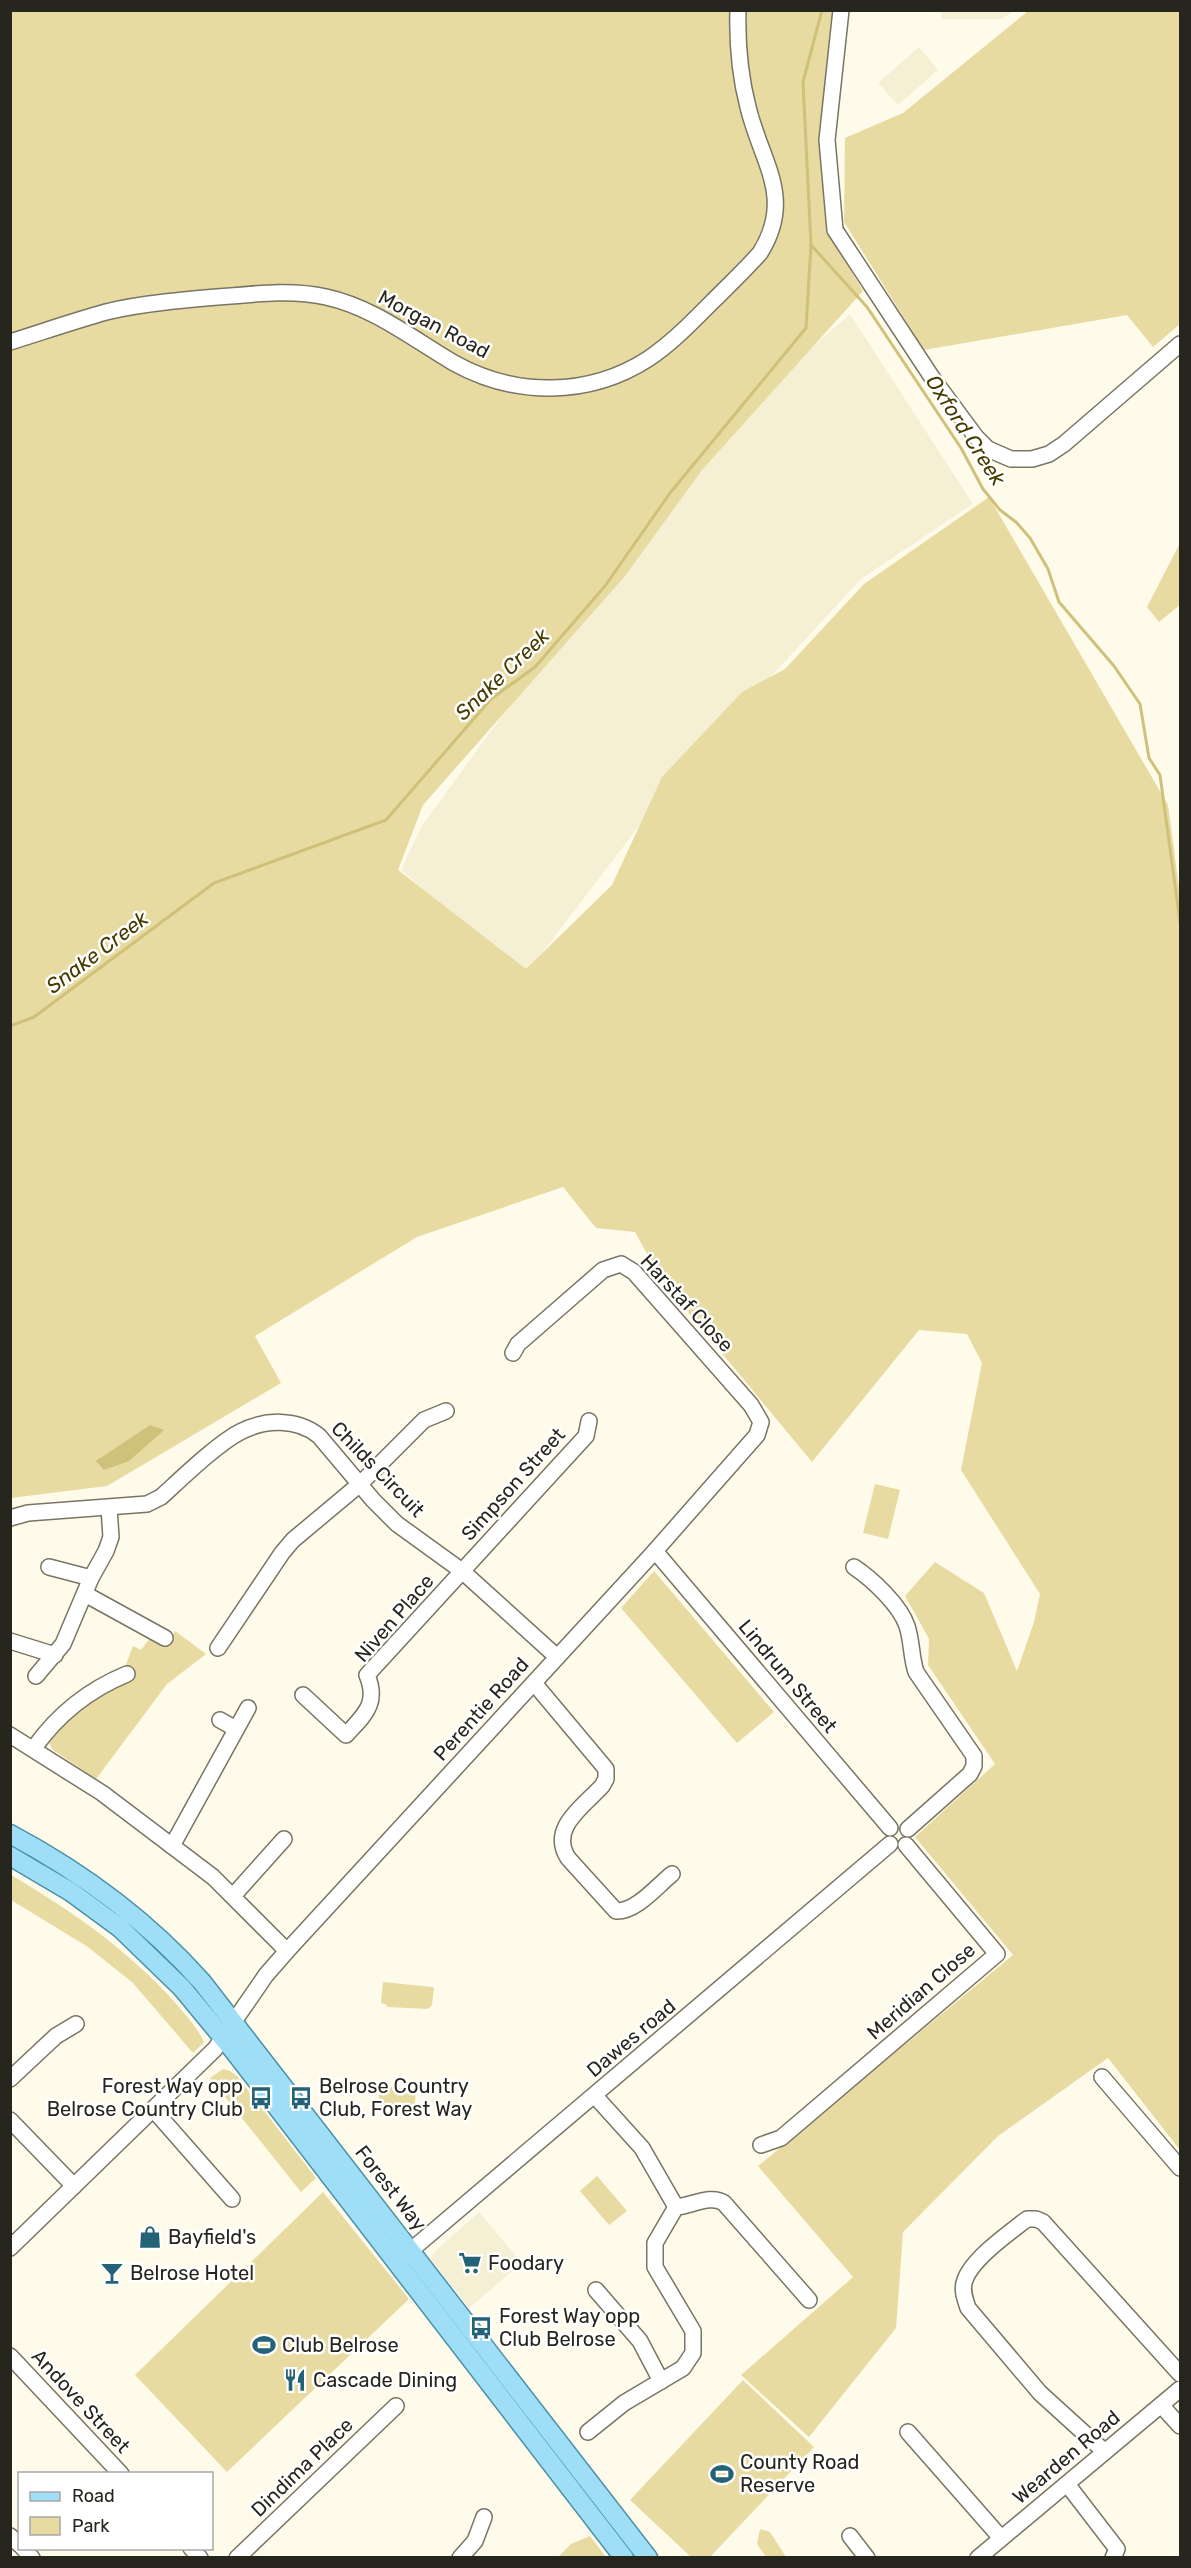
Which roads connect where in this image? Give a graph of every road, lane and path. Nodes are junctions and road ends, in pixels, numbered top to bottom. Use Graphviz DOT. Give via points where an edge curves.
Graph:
graph roads {
  1 [pos="738,10"];
  2 [pos="841,10"];
  3 [pos="10,342"];
  4 [pos="1180,344"];
  5 [pos="513,1353"];
  6 [pos="446,1411"];
  7 [pos="590,1421"];
  8 [pos="761,1428"];
  9 [pos="360,1484"];
  10 [pos="109,1508"];
  11 [pos="10,1518"];
  12 [pos="655,1551"];
  13 [pos="49,1567"];
  14 [pos="854,1567"];
  15 [pos="462,1571"];
  16 [pos="91,1578"];
  17 [pos="85,1594"];
  18 [pos="165,1638"];
  19 [pos="10,1641"];
  20 [pos="218,1648"];
  21 [pos="55,1655"];
  22 [pos="557,1657"];
  23 [pos="127,1674"];
  24 [pos="36,1676"];
  25 [pos="534,1683"];
  26 [pos="303,1695"];
  27 [pos="248,1708"];
  28 [pos="220,1720"];
  29 [pos="236,1729"];
  30 [pos="10,1735"];
  31 [pos="34,1748"];
  32 [pos="890,1828"];
  33 [pos="908,1829"];
  34 [pos="10,1834"];
  35 [pos="284,1839"];
  36 [pos="898,1845"];
  37 [pos="172,1846"];
  38 [pos="10,1856"];
  39 [pos="672,1874"];
  40 [pos="233,1896"];
  41 [pos="287,1951"];
  42 [pos="234,2021"];
  43 [pos="76,2024"];
  44 [pos="224,2038"];
  45 [pos="1102,2077"];
  46 [pos="10,2079"];
  47 [pos="595,2096"];
  48 [pos="153,2109"];
  49 [pos="10,2120"];
  50 [pos="761,2145"];
  51 [pos="1180,2169"];
  52 [pos="74,2186"];
  53 [pos="232,2199"];
  54 [pos="676,2207"];
  55 [pos="10,2248"];
  56 [pos="411,2250"];
  57 [pos="397,2262"];
  58 [pos="596,2290"];
  59 [pos="808,2300"];
  60 [pos="10,2356"];
  61 [pos="1180,2374"];
  62 [pos="660,2381"];
  63 [pos="1180,2389"];
  64 [pos="1161,2404"];
  65 [pos="396,2406"];
  66 [pos="1180,2426"];
  67 [pos="588,2432"];
  68 [pos="908,2432"];
  69 [pos="1105,2452"];
  70 [pos="119,2472"];
  71 [pos="1067,2484"];
  72 [pos="484,2517"];
  73 [pos="850,2536"];
  74 [pos="1001,2538"];
  75 [pos="237,2558"];
  76 [pos="460,2558"];
  77 [pos="624,2558"];
  78 [pos="648,2558"];
  79 [pos="867,2558"];
  80 [pos="978,2558"];
  81 [pos="1113,2558"];
  1 -- 3 [label="street, Morgan Road" via="740,62 748,109 776,193 774,222 768,239 751,263 689,325 650,358 613,377 551,389 501,382 456,363 368,312 327,297 302,293 194,299 108,312"];
  2 -- 4 [label="street" via="826,140 835,230 976,438 1011,459 1049,454"];
  5 -- 8 [label="street, Harstaf Close" via="518,1344 603,1270 621,1264 634,1272 735,1386 760,1417"];
  6 -- 9 [label="street" via="424,1420"];
  7 -- 15 [label="street, Simpson Street" via="586,1436"];
  8 -- 12 [label="street, Perentie Road"];
  9 -- 10 [label="street, Childs Circuit" via="308,1427 277,1423 240,1432 161,1497 147,1504"];
  9 -- 15 [label="street, Childs Circuit" via="397,1524"];
  9 -- 20 [label="street" via="293,1540"];
  10 -- 11 [label="street, Childs Circuit"];
  10 -- 16 [label="street" via="111,1537"];
  12 -- 22 [label="street, Perentie Road"];
  12 -- 32 [label="street, Lindrum Street"];
  13 -- 16 [label="street"];
  14 -- 33 [label="street" via="870,1578 900,1612 907,1624 916,1672 974,1756 970,1774"];
  15 -- 22 [label="street, Childs Circuit"];
  15 -- 26 [label="street, Niven Place" via="367,1675 372,1688 369,1710 346,1735"];
  16 -- 17 [label="street"];
  17 -- 18 [label="street"];
  17 -- 21 [label="street"];
  19 -- 21 [label="street"];
  21 -- 24 [label="street"];
  22 -- 25 [label="street, Perentie Road"];
  23 -- 31 [label="street" via="83,1698 54,1722"];
  25 -- 39 [label="street" via="606,1769 602,1786 563,1827 562,1849 568,1858 616,1911 633,1907"];
  25 -- 41 [label="street, Perentie Road"];
  27 -- 29 [label="street"];
  28 -- 29 [label="street"];
  29 -- 37 [label="street"];
  30 -- 31 [label="street"];
  31 -- 37 [label="street"];
  32 -- 33 [label="street" via="902,1825"];
  32 -- 36 [label="street" via="888,1839"];
  33 -- 36 [label="street" via="910,1836"];
  34 -- 42 [label="main road, Forest Way" via="83,1876 143,1922 182,1959"];
  35 -- 40 [label="street"];
  36 -- 47 [label="street, Dawes road"];
  36 -- 50 [label="street, Meridian Close" via="997,1954 782,2138"];
  37 -- 40 [label="street"];
  38 -- 44 [label="main road, Forest Way" via="114,1923 165,1970"];
  40 -- 41 [label="street"];
  41 -- 42 [label="street, Perentie Road"];
  42 -- 44 [label="street, Perentie Road"];
  42 -- 56 [label="main road, Forest Way"];
  43 -- 46 [label="street" via="56,2036"];
  44 -- 48 [label="street, Perentie Road"];
  44 -- 57 [label="main road, Forest Way"];
  45 -- 51 [label="street"];
  47 -- 54 [label="street" via="642,2148"];
  47 -- 56 [label="street, Dawes road"];
  48 -- 52 [label="street, Perentie Road"];
  48 -- 53 [label="street"];
  49 -- 52 [label="street"];
  52 -- 55 [label="street, Perentie Road"];
  54 -- 59 [label="street" via="711,2199 724,2203"];
  54 -- 62 [label="street" via="655,2243 655,2267 687,2317 694,2343 690,2361"];
  56 -- 57 [label="street, Dawes road"];
  56 -- 78 [label="main road, Forest Way"];
  57 -- 77 [label="main road, Forest Way"];
  58 -- 62 [label="street" via="640,2341"];
  60 -- 70 [label="street, Andove Street"];
  61 -- 69 [label="street" via="1043,2222 1027,2219 973,2265 964,2281 968,2308 1040,2393"];
  62 -- 67 [label="street"];
  63 -- 64 [label="street, Wearden Road"];
  64 -- 66 [label="street"];
  64 -- 69 [label="street, Wearden Road"];
  65 -- 75 [label="street, Dindima Place"];
  68 -- 74 [label="street"];
  69 -- 71 [label="street, Wearden Road"];
  71 -- 74 [label="street, Wearden Road"];
  71 -- 81 [label="street" via="1117,2549"];
  72 -- 76 [label="street" via="475,2541"];
  73 -- 79 [label="street"];
  74 -- 80 [label="street, Wearden Road"];
}
